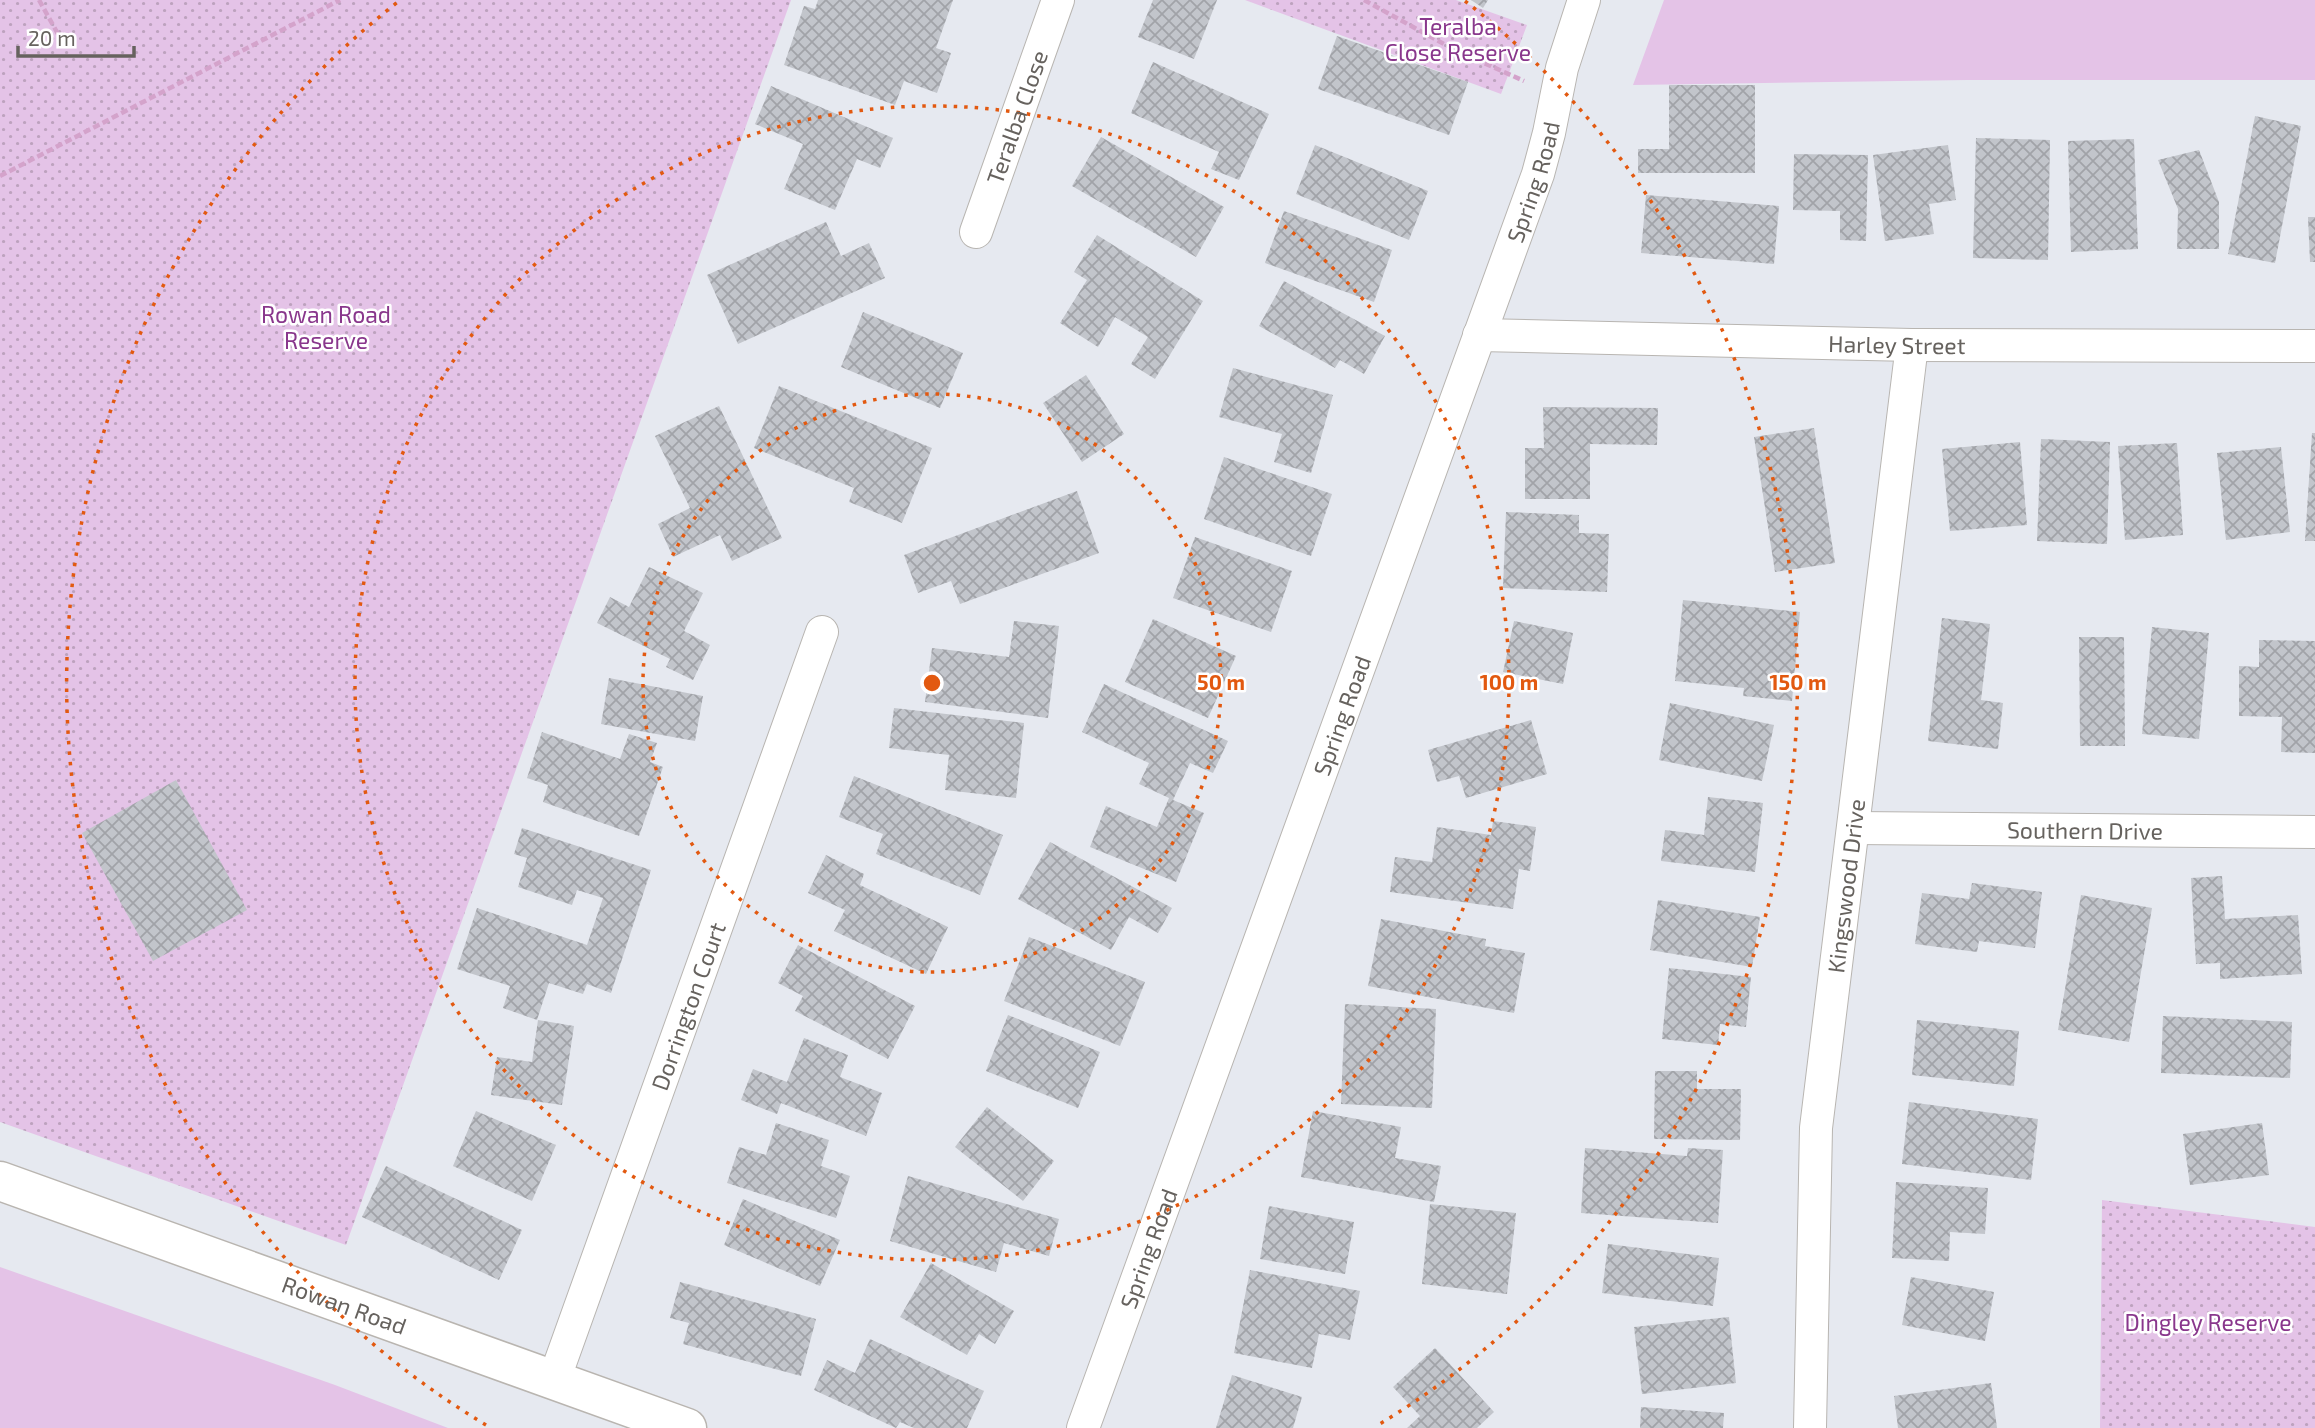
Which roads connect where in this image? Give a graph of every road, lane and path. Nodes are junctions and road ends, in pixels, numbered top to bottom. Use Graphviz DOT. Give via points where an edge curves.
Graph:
graph roads {
  1 [pos="39,0"];
  2 [pos="340,0"];
  3 [pos="1058,0"];
  4 [pos="1364,0"];
  5 [pos="1584,0"];
  6 [pos="63,43"];
  7 [pos="1556,96"];
  8 [pos="0,176"];
  9 [pos="976,232"];
  10 [pos="1479,335"];
  11 [pos="1912,345"];
  12 [pos="2315,346"];
  13 [pos="822,632"];
  14 [pos="1854,828"];
  15 [pos="2315,832"];
  16 [pos="0,1181"];
  17 [pos="554,1380"];
  18 [pos="687,1428"];
  19 [pos="1083,1428"];
  20 [pos="1810,1428"];
  1 -- 6 [label="path"];
  2 -- 8 [label="path"];
  3 -- 9 [label="street, Teralba Close"];
  4 -- 7 [label="path" via="1453,49"];
  5 -- 7 [label="street, Spring Road"];
  7 -- 10 [label="street, Spring Road" via="1538,174"];
  10 -- 11 [label="street, Harley Street"];
  10 -- 19 [label="street, Spring Road"];
  11 -- 12 [label="street, Harley Street"];
  11 -- 14 [label="street, Kingswood Drive"];
  13 -- 17 [label="street, Dorrington Court"];
  14 -- 15 [label="street, Southern Drive"];
  14 -- 20 [label="street, Kingswood Drive" via="1816,1128"];
  16 -- 17 [label="main road, Rowan Road"];
  17 -- 18 [label="main road, Rowan Road"];
}
